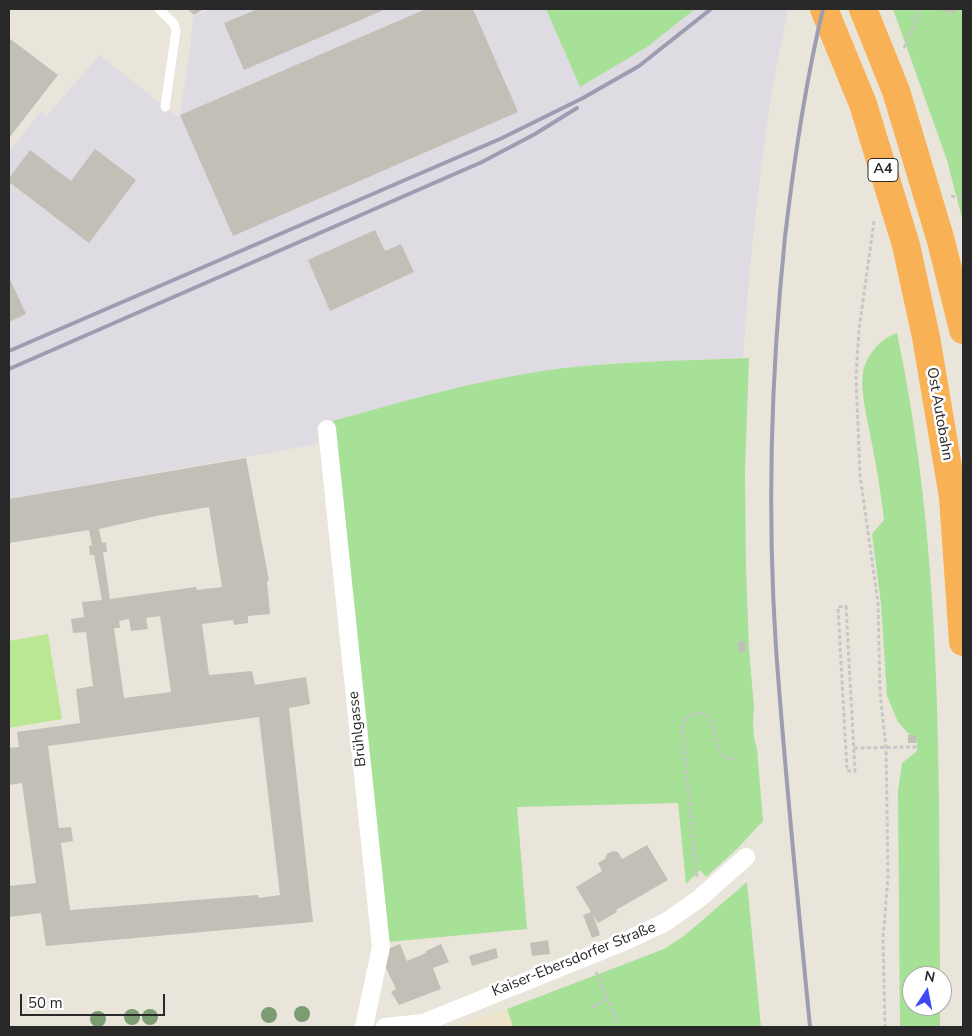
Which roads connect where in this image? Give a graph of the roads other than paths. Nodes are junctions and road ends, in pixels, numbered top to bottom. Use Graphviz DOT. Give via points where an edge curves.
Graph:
graph roads {
  1 [pos="159,9"];
  2 [pos="824,9"];
  3 [pos="863,9"];
  4 [pos="165,107"];
  5 [pos="963,330"];
  6 [pos="327,429"];
  7 [pos="963,642"];
  8 [pos="746,857"];
  9 [pos="364,1027"];
  10 [pos="385,1027"];
  1 -- 4 [label="lane" via="174,24 176,31"];
  2 -- 7 [label="highway, Ost Autobahn / A4" via="863,104 906,245 926,336 953,497"];
  3 -- 5 [label="highway, A4" via="896,91 941,241"];
  6 -- 9 [label="street, Brühlgasse" via="381,947"];
  8 -- 10 [label="street, Kaiser-Ebersdorfer Straße" via="700,898 666,922 621,944 423,1023"];
}
